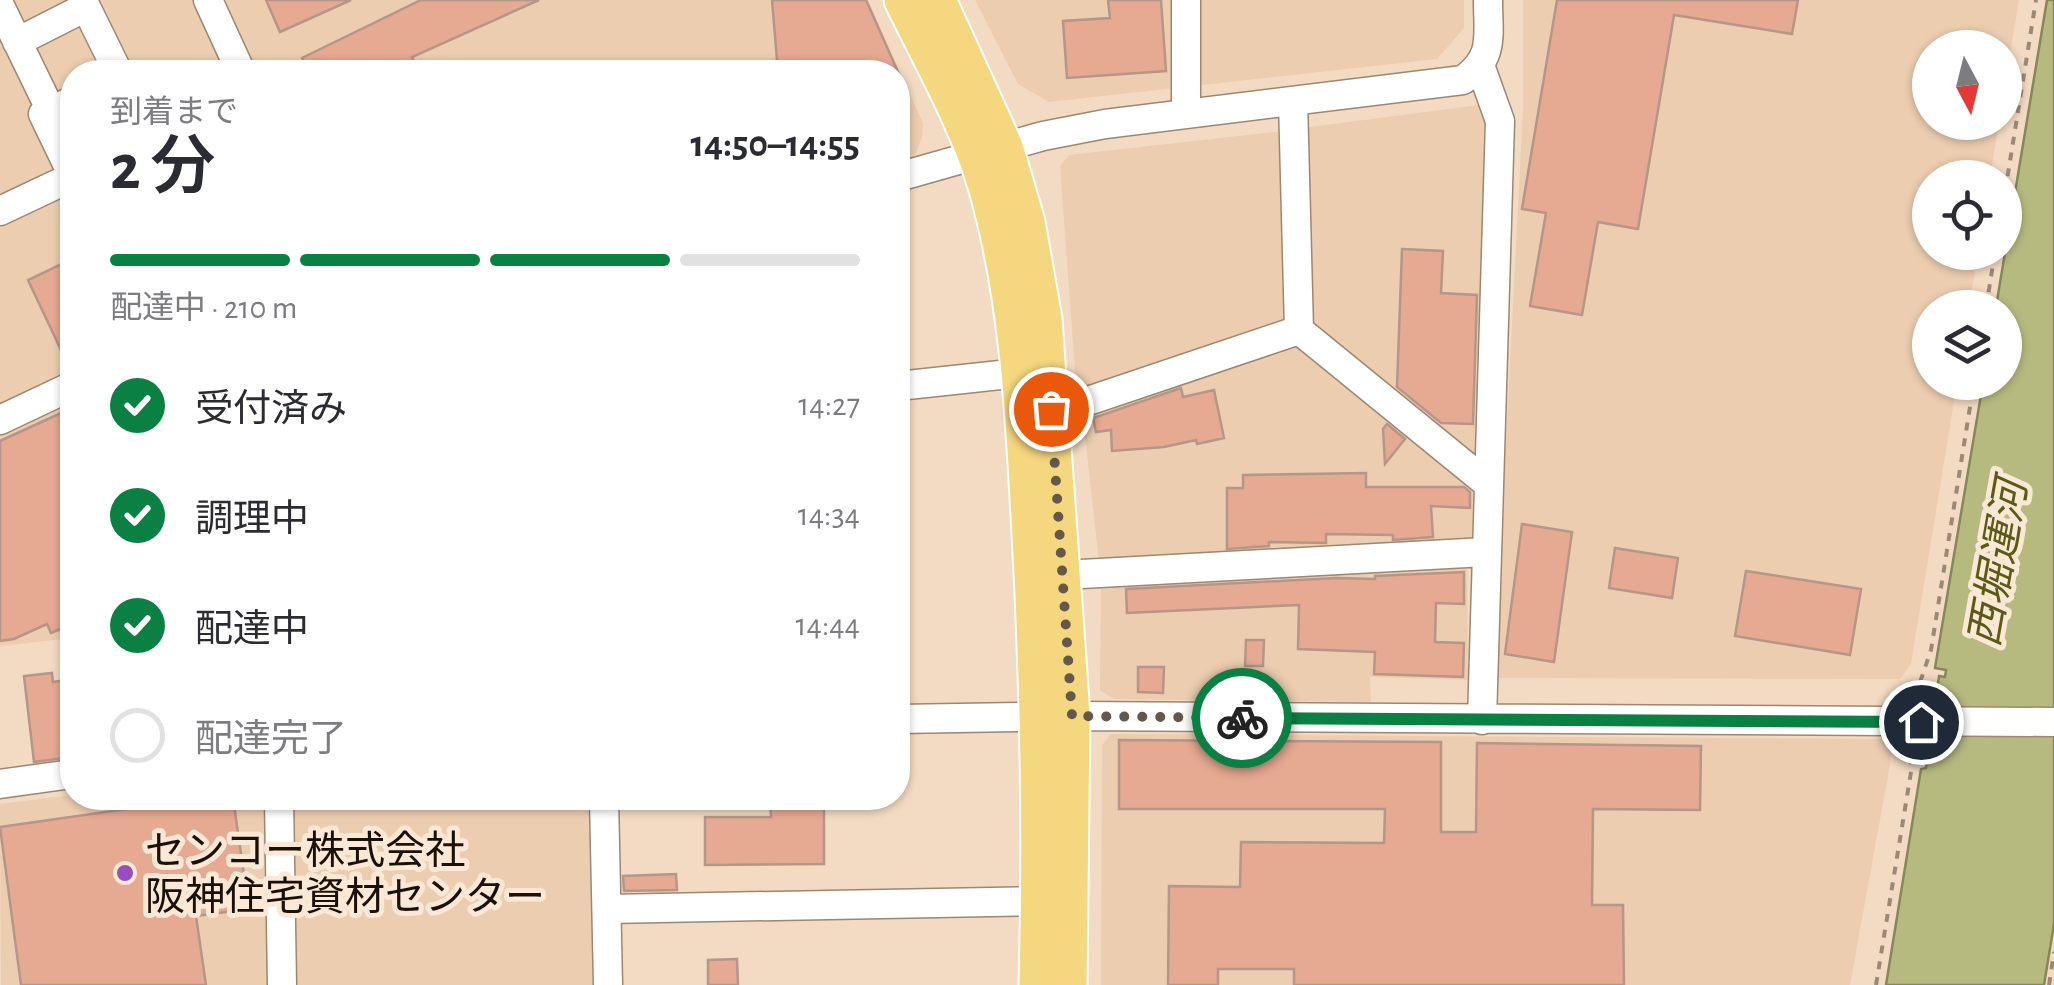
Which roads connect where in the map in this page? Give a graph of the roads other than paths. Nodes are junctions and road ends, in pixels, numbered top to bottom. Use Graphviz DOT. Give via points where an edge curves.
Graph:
graph roads {
  1 [pos="208,0"];
  2 [pos="902,0"];
  3 [pos="938,0"];
  4 [pos="1186,0"];
  5 [pos="1488,0"];
  6 [pos="0,6"];
  7 [pos="17,42"];
  8 [pos="112,60"];
  9 [pos="236,60"];
  10 [pos="1481,68"];
  11 [pos="1293,101"];
  12 [pos="60,103"];
  13 [pos="60,107"];
  14 [pos="1186,114"];
  15 [pos="60,150"];
  16 [pos="990,152"];
  17 [pos="910,174"];
  18 [pos="60,182"];
  19 [pos="0,211"];
  20 [pos="1298,330"];
  21 [pos="1020,374"];
  22 [pos="910,385"];
  23 [pos="60,394"];
  24 [pos="1051,409"];
  25 [pos="0,420"];
  26 [pos="1488,484"];
  27 [pos="1485,552"];
  28 [pos="1063,575"];
  29 [pos="1055,716"];
  30 [pos="910,719"];
  31 [pos="1482,720"];
  32 [pos="2054,722"];
  33 [pos="60,776"];
  34 [pos="0,784"];
  35 [pos="279,810"];
  36 [pos="604,810"];
  37 [pos="1039,900"];
  38 [pos="607,908"];
  39 [pos="282,985"];
  40 [pos="608,985"];
  41 [pos="1037,985"];
  42 [pos="1068,985"];
  1 -- 9 [label="street"];
  2 -- 16 [label="main road"];
  3 -- 16 [label="main road"];
  4 -- 14 [label="street"];
  5 -- 10 [label="street" via="1488,54"];
  6 -- 7 [label="street"];
  7 -- 8 [label="street" via="86,7"];
  7 -- 12 [label="street"];
  10 -- 11 [label="street" via="1462,80"];
  10 -- 26 [label="street" via="1500,121"];
  11 -- 14 [label="street"];
  11 -- 20 [label="street"];
  13 -- 15 [label="street" via="43,114"];
  14 -- 16 [label="street" via="1105,124"];
  16 -- 17 [label="street"];
  16 -- 21 [label="main road" via="986,186"];
  16 -- 24 [label="main road" via="1034,256"];
  18 -- 19 [label="street"];
  20 -- 24 [label="street"];
  20 -- 26 [label="street"];
  21 -- 22 [label="street"];
  21 -- 29 [label="main road"];
  23 -- 25 [label="street"];
  24 -- 28 [label="main road"];
  26 -- 27 [label="street"];
  27 -- 28 [label="street"];
  27 -- 31 [label="street"];
  28 -- 29 [label="main road"];
  29 -- 30 [label="street"];
  29 -- 31 [label="street"];
  29 -- 37 [label="main road"];
  29 -- 42 [label="main road"];
  31 -- 32 [label="street"];
  33 -- 34 [label="street"];
  35 -- 39 [label="street"];
  36 -- 38 [label="street"];
  37 -- 38 [label="street"];
  37 -- 41 [label="main road"];
  38 -- 40 [label="street"];
}
